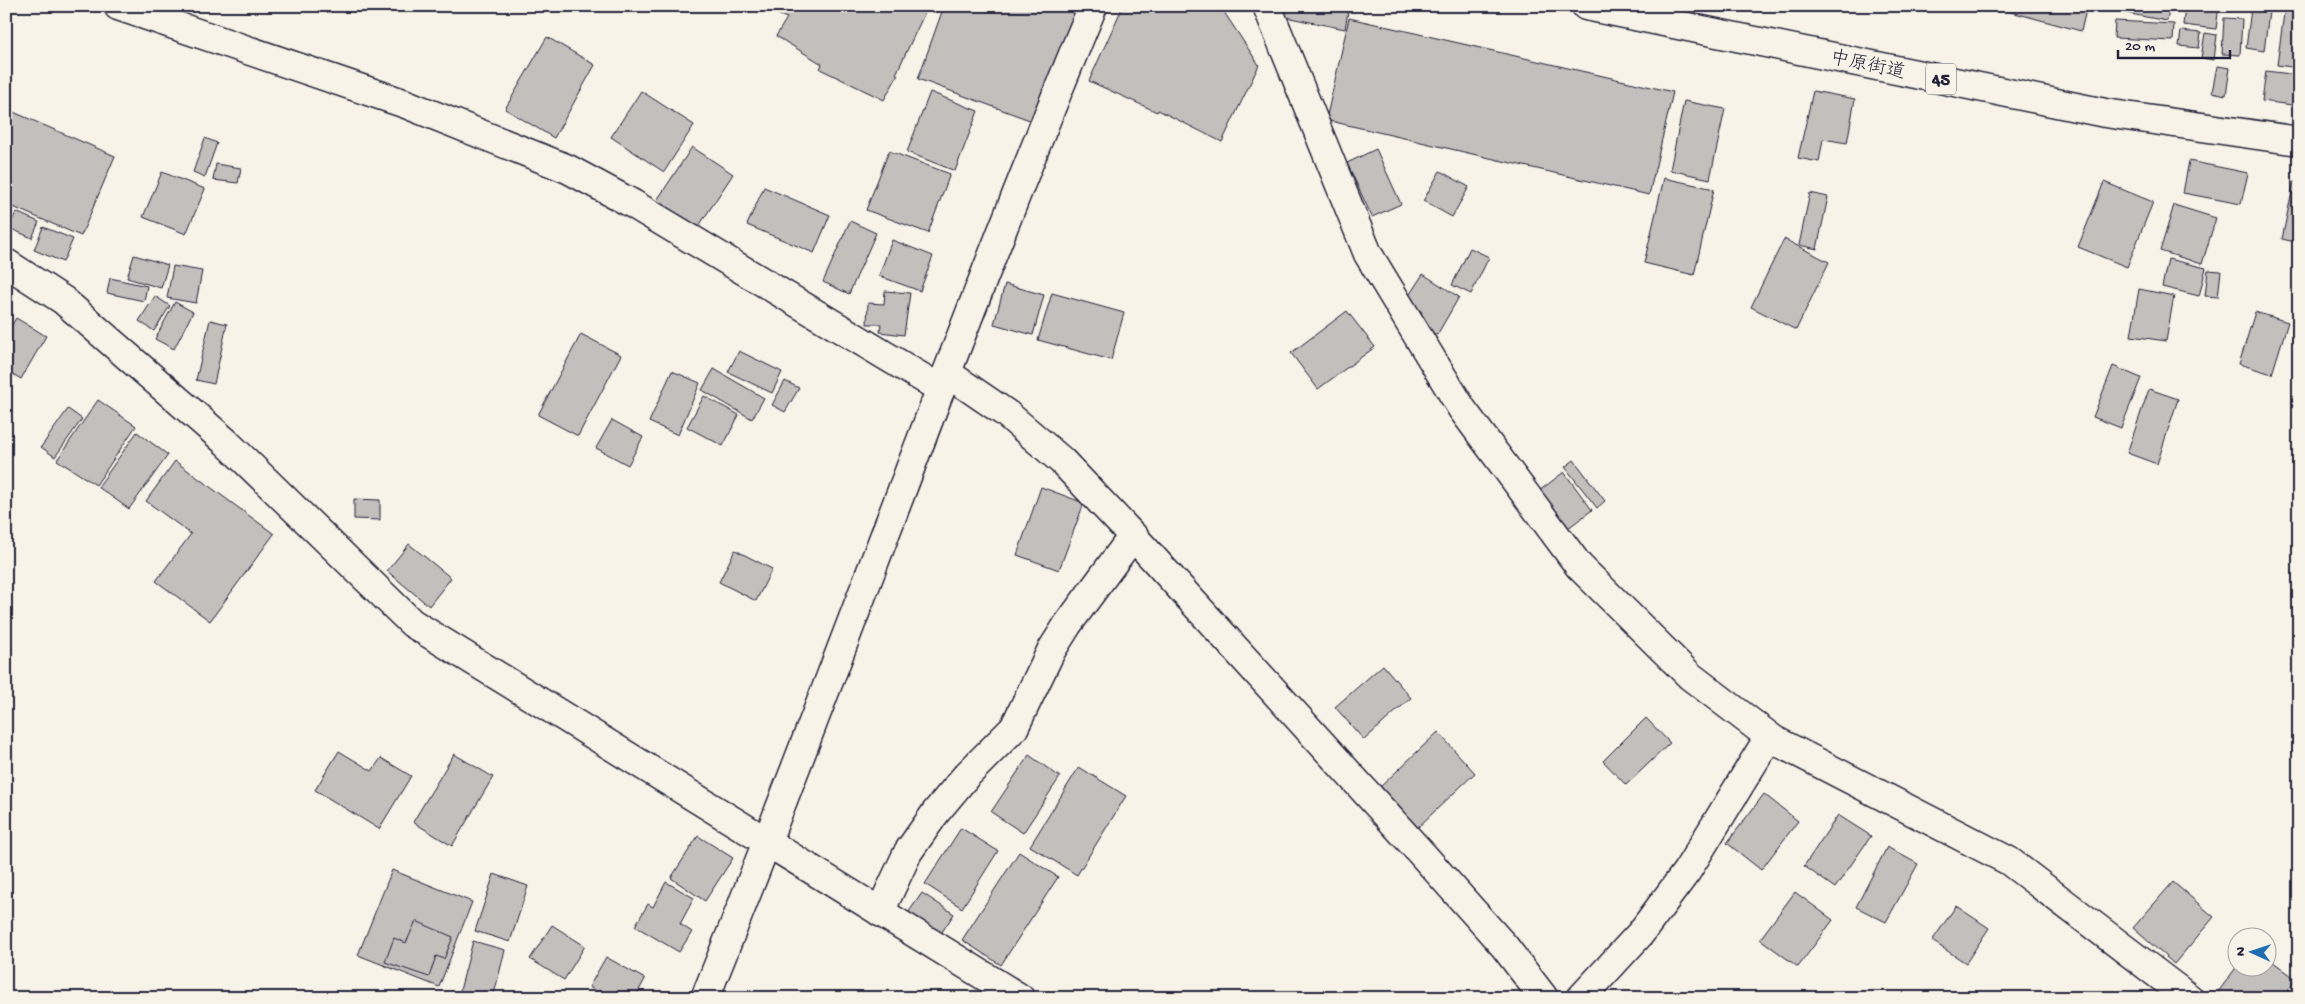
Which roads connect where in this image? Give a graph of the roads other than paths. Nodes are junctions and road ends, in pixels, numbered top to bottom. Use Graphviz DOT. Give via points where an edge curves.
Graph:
graph roads {
  1 [pos="118,6"];
  2 [pos="1093,6"];
  3 [pos="1267,6"];
  4 [pos="1586,6"];
  5 [pos="2299,141"];
  6 [pos="6,263"];
  7 [pos="944,381"];
  8 [pos="1133,536"];
  9 [pos="1769,737"];
  10 [pos="767,844"];
  11 [pos="880,912"];
  12 [pos="705,998"];
  13 [pos="1020,998"];
  14 [pos="1544,998"];
  15 [pos="1582,998"];
  16 [pos="2189,998"];
  1 -- 7 [label="street" via="406,104 568,169"];
  2 -- 7 [label="street" via="992,252"];
  3 -- 9 [label="street" via="1368,254 1462,409 1579,566 1690,676"];
  4 -- 5 [label="street, 中原街道 / 45" via="2106,113"];
  6 -- 10 [label="street" via="63,300 226,442 412,623"];
  7 -- 8 [label="street" via="1007,414 1062,461"];
  7 -- 10 [label="street"];
  8 -- 11 [label="street" via="1051,651 1014,728 966,776 908,852"];
  8 -- 14 [label="street" via="1505,947"];
  9 -- 15 [label="street" via="1687,871 1640,934"];
  9 -- 16 [label="street" via="2009,861"];
  10 -- 11 [label="street"];
  10 -- 12 [label="street"];
  11 -- 13 [label="street"];
}
